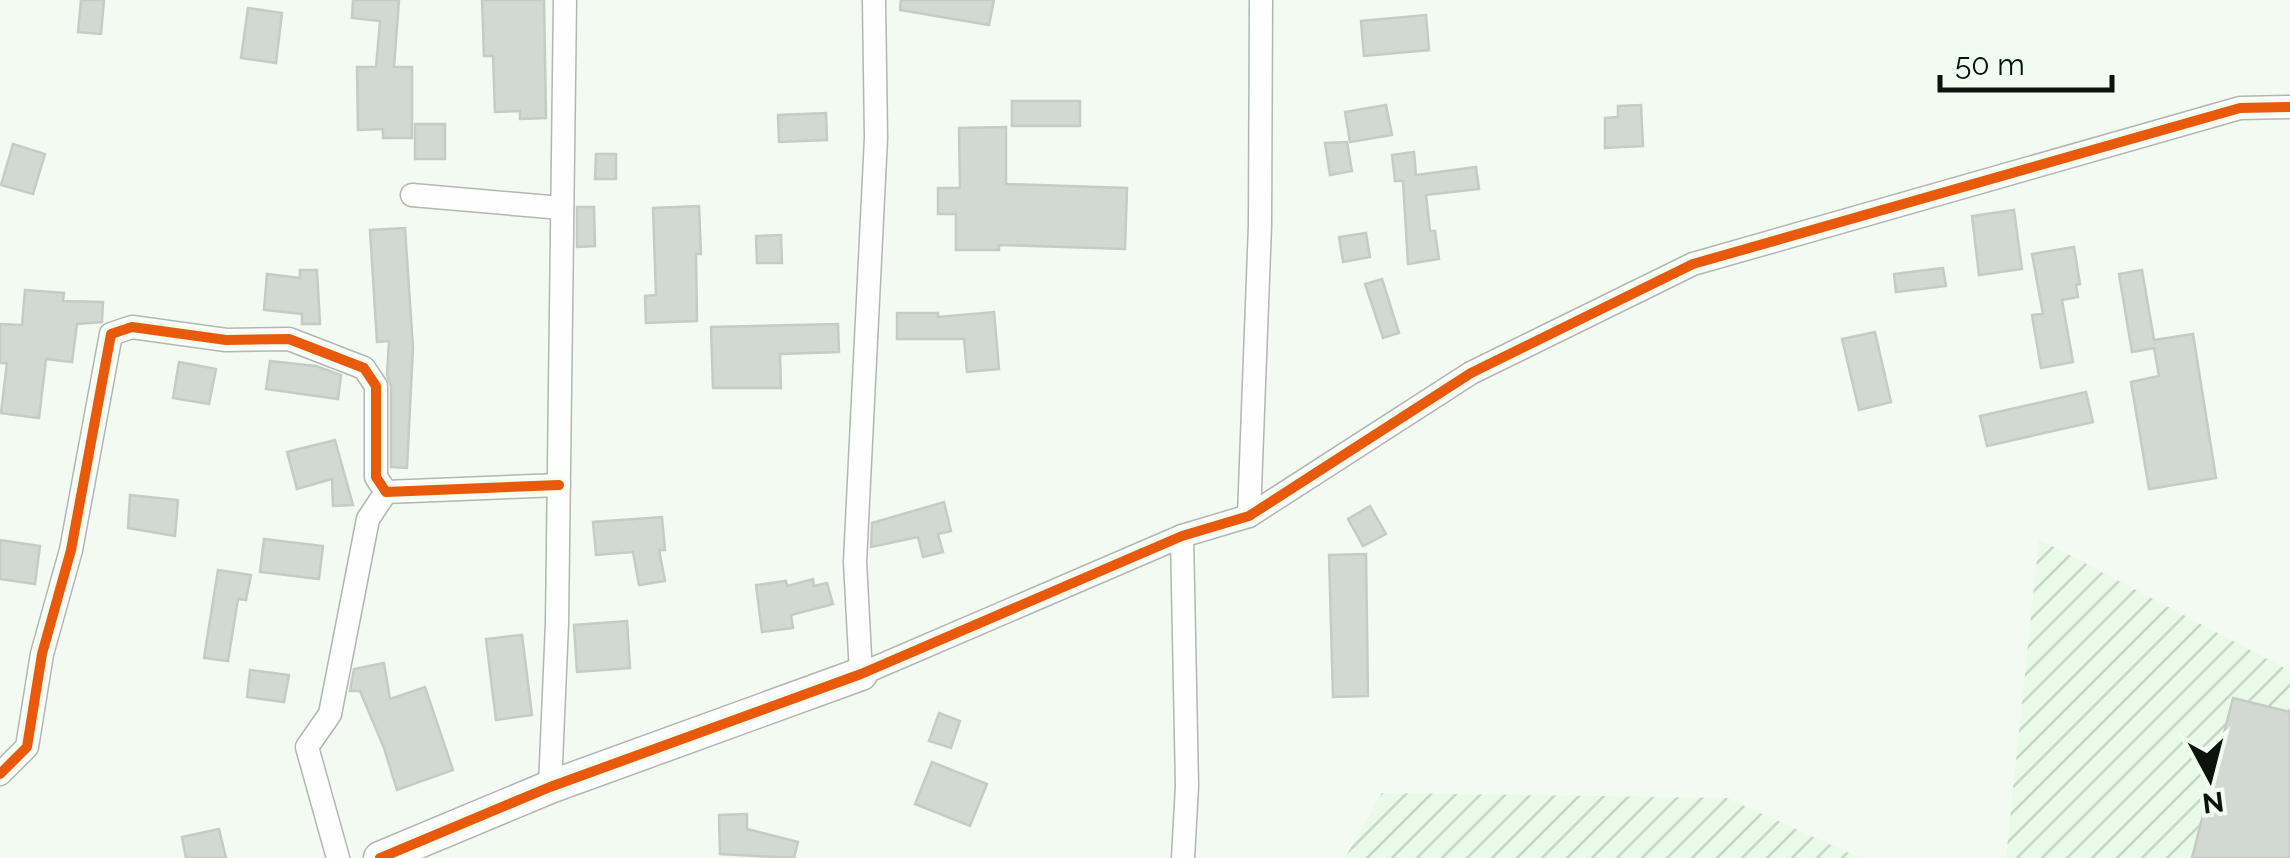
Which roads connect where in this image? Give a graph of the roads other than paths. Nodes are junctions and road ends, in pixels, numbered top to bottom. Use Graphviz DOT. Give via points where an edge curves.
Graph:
graph roads {
  1 [pos="564,0"];
  2 [pos="874,0"];
  3 [pos="1261,0"];
  4 [pos="2290,107"];
  5 [pos="412,196"];
  6 [pos="560,208"];
  7 [pos="559,486"];
  8 [pos="386,492"];
  9 [pos="1249,516"];
  10 [pos="1182,536"];
  11 [pos="861,674"];
  12 [pos="0,774"];
  13 [pos="550,787"];
  14 [pos="338,858"];
  15 [pos="380,858"];
  16 [pos="1183,858"];
  1 -- 6 [label="street"];
  2 -- 11 [label="street" via="876,138 856,562"];
  3 -- 9 [label="street"];
  4 -- 9 [label="street" via="2240,108 1693,264 1471,373"];
  5 -- 6 [label="street"];
  6 -- 7 [label="street"];
  7 -- 8 [label="street"];
  7 -- 13 [label="street"];
  8 -- 12 [label="street" via="376,478 376,386 364,368 289,339 226,340 132,327 111,334 27,747"];
  8 -- 14 [label="street" via="368,519 330,714 307,747"];
  9 -- 10 [label="street"];
  10 -- 11 [label="street"];
  10 -- 16 [label="street"];
  11 -- 13 [label="street"];
  13 -- 15 [label="street"];
}
